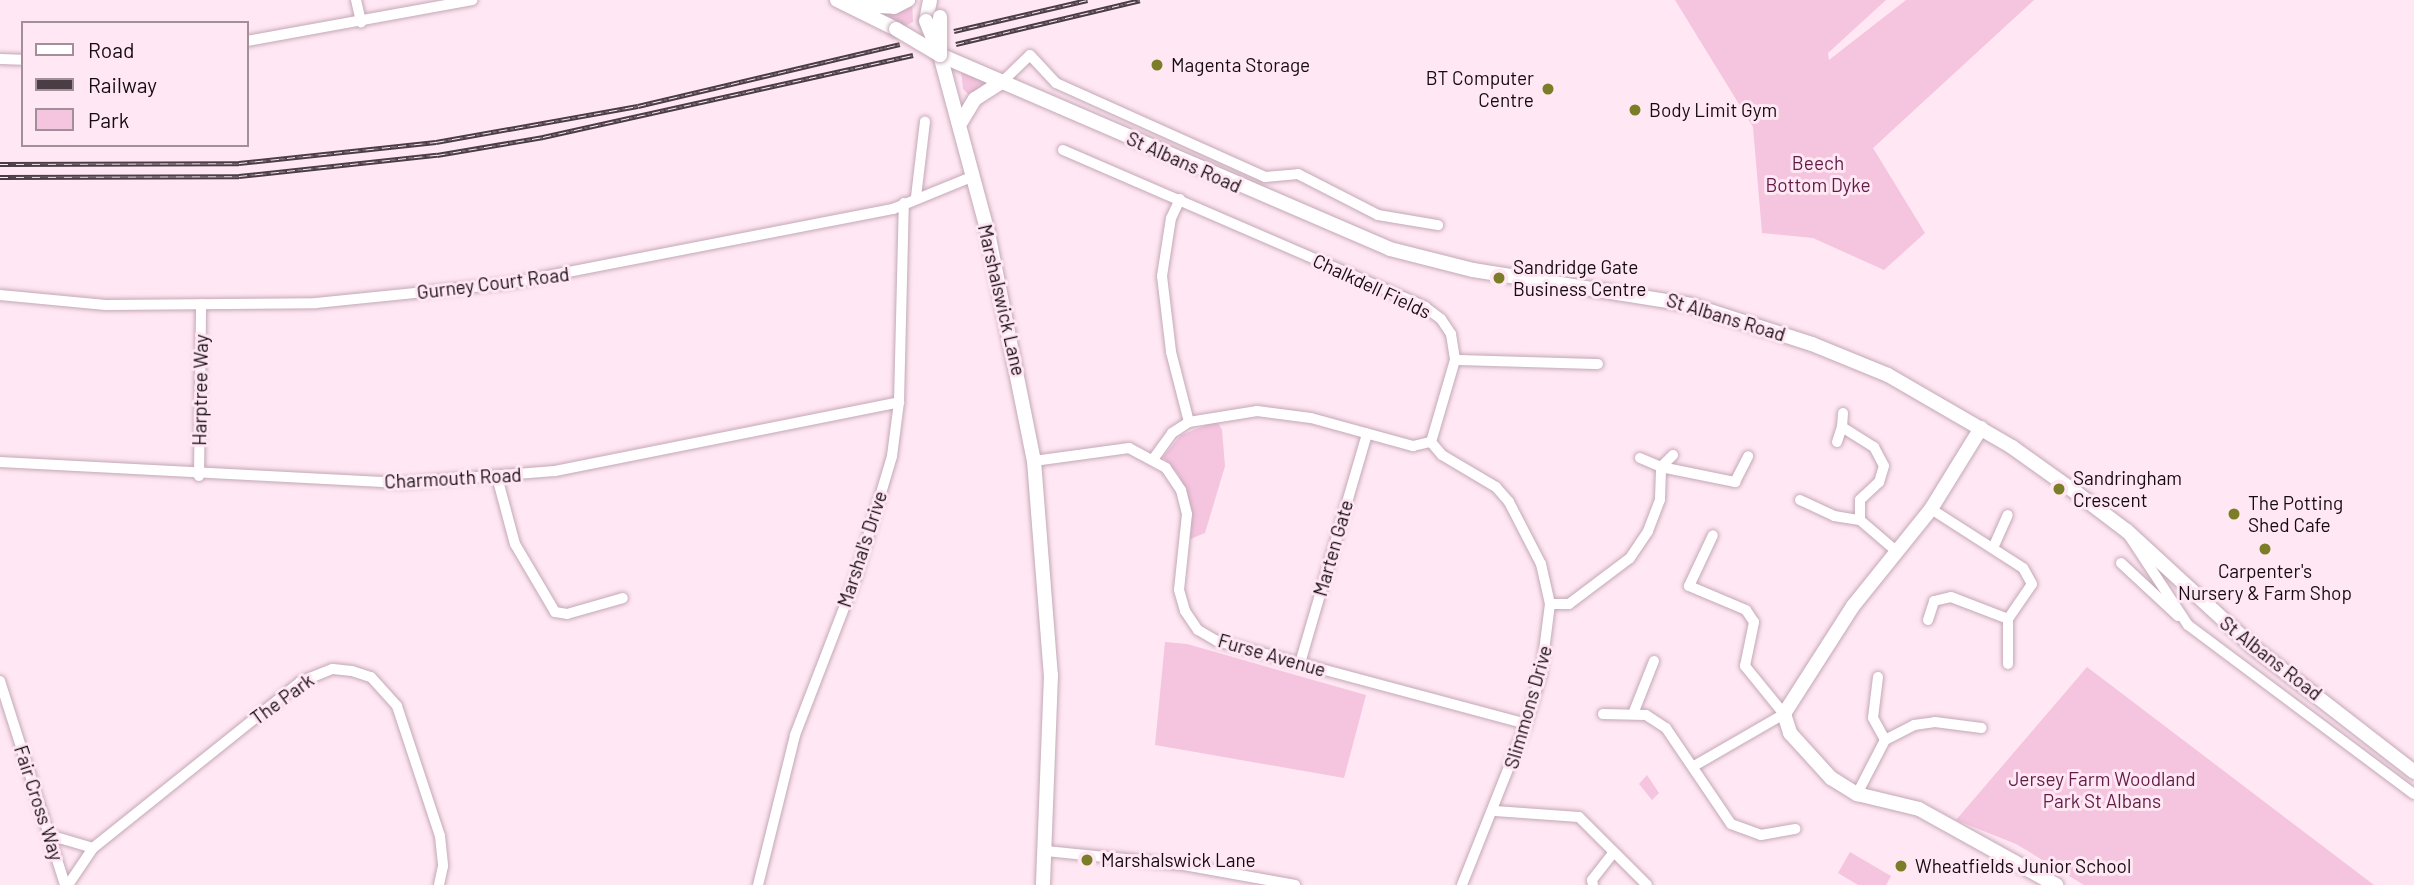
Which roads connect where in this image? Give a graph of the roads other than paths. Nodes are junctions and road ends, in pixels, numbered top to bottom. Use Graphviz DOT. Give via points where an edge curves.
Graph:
graph roads {
  1 [pos="356,0"];
  2 [pos="472,0"];
  3 [pos="908,0"];
  4 [pos="930,0"];
  5 [pos="936,0"];
  6 [pos="842,2"];
  7 [pos="933,19"];
  8 [pos="361,22"];
  9 [pos="248,41"];
  10 [pos="0,59"];
  11 [pos="21,60"];
  12 [pos="944,60"];
  13 [pos="1003,81"];
  14 [pos="925,122"];
  15 [pos="961,122"];
  16 [pos="1063,150"];
  17 [pos="974,176"];
  18 [pos="916,197"];
  19 [pos="1180,199"];
  20 [pos="904,203"];
  21 [pos="1438,225"];
  22 [pos="0,295"];
  23 [pos="201,304"];
  24 [pos="1455,360"];
  25 [pos="1598,364"];
  26 [pos="899,402"];
  27 [pos="1843,414"];
  28 [pos="1189,422"];
  29 [pos="1842,427"];
  30 [pos="1981,428"];
  31 [pos="1367,434"];
  32 [pos="1431,442"];
  33 [pos="1837,442"];
  34 [pos="1673,455"];
  35 [pos="1748,456"];
  36 [pos="1154,458"];
  37 [pos="1640,458"];
  38 [pos="1034,461"];
  39 [pos="0,462"];
  40 [pos="1661,467"];
  41 [pos="199,476"];
  42 [pos="497,477"];
  43 [pos="1800,500"];
  44 [pos="1931,509"];
  45 [pos="2008,515"];
  46 [pos="1860,520"];
  47 [pos="2127,531"];
  48 [pos="1713,535"];
  49 [pos="1993,548"];
  50 [pos="1895,550"];
  51 [pos="2121,563"];
  52 [pos="623,598"];
  53 [pos="1550,604"];
  54 [pos="2008,619"];
  55 [pos="1928,620"];
  56 [pos="2188,625"];
  57 [pos="1654,661"];
  58 [pos="1300,663"];
  59 [pos="2008,664"];
  60 [pos="1878,677"];
  61 [pos="0,681"];
  62 [pos="1603,714"];
  63 [pos="1633,714"];
  64 [pos="1784,714"];
  65 [pos="1526,724"];
  66 [pos="1982,728"];
  67 [pos="1885,740"];
  68 [pos="1694,766"];
  69 [pos="2414,772"];
  70 [pos="1857,794"];
  71 [pos="2414,794"];
  72 [pos="1495,811"];
  73 [pos="1796,829"];
  74 [pos="49,835"];
  75 [pos="93,848"];
  76 [pos="1046,851"];
  77 [pos="1613,853"];
  78 [pos="1242,879"];
  79 [pos="67,885"];
  80 [pos="439,885"];
  81 [pos="758,885"];
  82 [pos="1043,885"];
  83 [pos="1295,885"];
  84 [pos="1461,885"];
  85 [pos="1593,885"];
  86 [pos="1647,885"];
  87 [pos="2056,885"];
  1 -- 8 [label="street"];
  2 -- 8 [label="street"];
  3 -- 6 [label="main road" via="894,7"];
  4 -- 7 [label="main road"];
  5 -- 7 [label="main road"];
  6 -- 12 [label="main road, St Albans Road, bridge"];
  7 -- 12 [label="main road, Marshalswick Lane, bridge"];
  8 -- 9 [label="street"];
  10 -- 11 [label="street"];
  12 -- 13 [label="main road, St Albans Road"];
  12 -- 15 [label="main road, Marshalswick Lane"];
  13 -- 15 [label="main road" via="975,99"];
  13 -- 21 [label="street" via="1030,55 1056,83 1265,177 1298,174 1378,215"];
  13 -- 30 [label="main road, St Albans Road" via="1390,249 1473,270 1691,304 1859,362"];
  14 -- 18 [label="street"];
  15 -- 17 [label="main road, Marshalswick Lane"];
  16 -- 19 [label="street, Chalkdell Fields"];
  17 -- 18 [label="street, Gurney Court Road"];
  17 -- 38 [label="main road, Marshalswick Lane"];
  18 -- 20 [label="street, Gurney Court Road"];
  19 -- 24 [label="street, Chalkdell Fields" via="1425,307 1451,334"];
  19 -- 28 [label="street" via="1171,218 1162,276 1171,352"];
  20 -- 23 [label="street, Gurney Court Road" via="893,209 658,257 512,283 316,303"];
  20 -- 26 [label="street, Marshal's Drive"];
  22 -- 23 [label="street, Gurney Court Road" via="106,305"];
  23 -- 41 [label="street, Harptree Way"];
  24 -- 25 [label="street"];
  24 -- 32 [label="street"];
  26 -- 42 [label="street, Charmouth Road" via="555,471"];
  26 -- 81 [label="street, Marshal's Drive" via="892,456 856,577 795,735"];
  27 -- 29 [label="street"];
  28 -- 31 [label="street" via="1257,411 1311,418"];
  28 -- 36 [label="street" via="1172,433"];
  29 -- 33 [label="street"];
  29 -- 46 [label="street" via="1874,447 1884,466 1879,482 1860,500"];
  30 -- 44 [label="main road"];
  30 -- 47 [label="main road, St Albans Road"];
  31 -- 32 [label="street" via="1413,446"];
  31 -- 58 [label="street, Marten Gate"];
  32 -- 53 [label="street, Slimmons Drive" via="1442,455 1496,487 1509,502 1541,564"];
  34 -- 40 [label="street"];
  35 -- 40 [label="street" via="1735,482"];
  36 -- 38 [label="street" via="1129,448 1108,447"];
  36 -- 58 [label="street, Furse Avenue" via="1181,490 1187,514 1179,590 1198,630 1217,642"];
  37 -- 40 [label="street"];
  38 -- 76 [label="main road, Marshalswick Lane" via="1051,675"];
  39 -- 41 [label="street, Charmouth Road"];
  40 -- 53 [label="street" via="1660,499 1648,531 1630,558 1569,604"];
  41 -- 42 [label="street, Charmouth Road" via="401,483"];
  42 -- 52 [label="street" via="515,544 555,612 567,614"];
  43 -- 46 [label="street" via="1834,516"];
  44 -- 49 [label="street"];
  44 -- 50 [label="main road"];
  45 -- 49 [label="street"];
  46 -- 50 [label="street"];
  47 -- 56 [label="street" via="2134,549"];
  47 -- 69 [label="main road, St Albans Road" via="2253,647"];
  48 -- 64 [label="street" via="1689,586 1746,610 1754,622 1745,666"];
  49 -- 54 [label="street" via="2023,568 2032,584"];
  50 -- 64 [label="main road"];
  51 -- 56 [label="street"];
  53 -- 65 [label="street, Slimmons Drive" via="1541,674"];
  54 -- 55 [label="street" via="1951,597 1934,601"];
  54 -- 59 [label="street"];
  56 -- 71 [label="street"];
  57 -- 63 [label="street"];
  58 -- 65 [label="street, Furse Avenue"];
  60 -- 67 [label="street" via="1873,718"];
  61 -- 74 [label="street, Fair Cross Way"];
  62 -- 63 [label="street"];
  63 -- 68 [label="street" via="1646,715 1666,728"];
  64 -- 68 [label="street"];
  64 -- 70 [label="main road" via="1790,733 1805,753 1831,778"];
  65 -- 72 [label="street, Slimmons Drive"];
  66 -- 67 [label="street" via="1935,722 1914,725"];
  67 -- 70 [label="street"];
  68 -- 73 [label="street" via="1731,824 1761,835"];
  70 -- 87 [label="main road" via="1919,809"];
  72 -- 77 [label="street" via="1578,817 1597,831"];
  72 -- 84 [label="street, Slimmons Drive"];
  74 -- 75 [label="street"];
  74 -- 79 [label="street, Fair Cross Way"];
  75 -- 79 [label="street, The Park"];
  75 -- 80 [label="street, The Park" via="300,682 333,669 352,671 370,677 397,706 440,836 443,866"];
  76 -- 78 [label="street"];
  76 -- 82 [label="main road, Marshalswick Lane"];
  77 -- 85 [label="street"];
  77 -- 86 [label="street"];
  78 -- 83 [label="street"];
}
